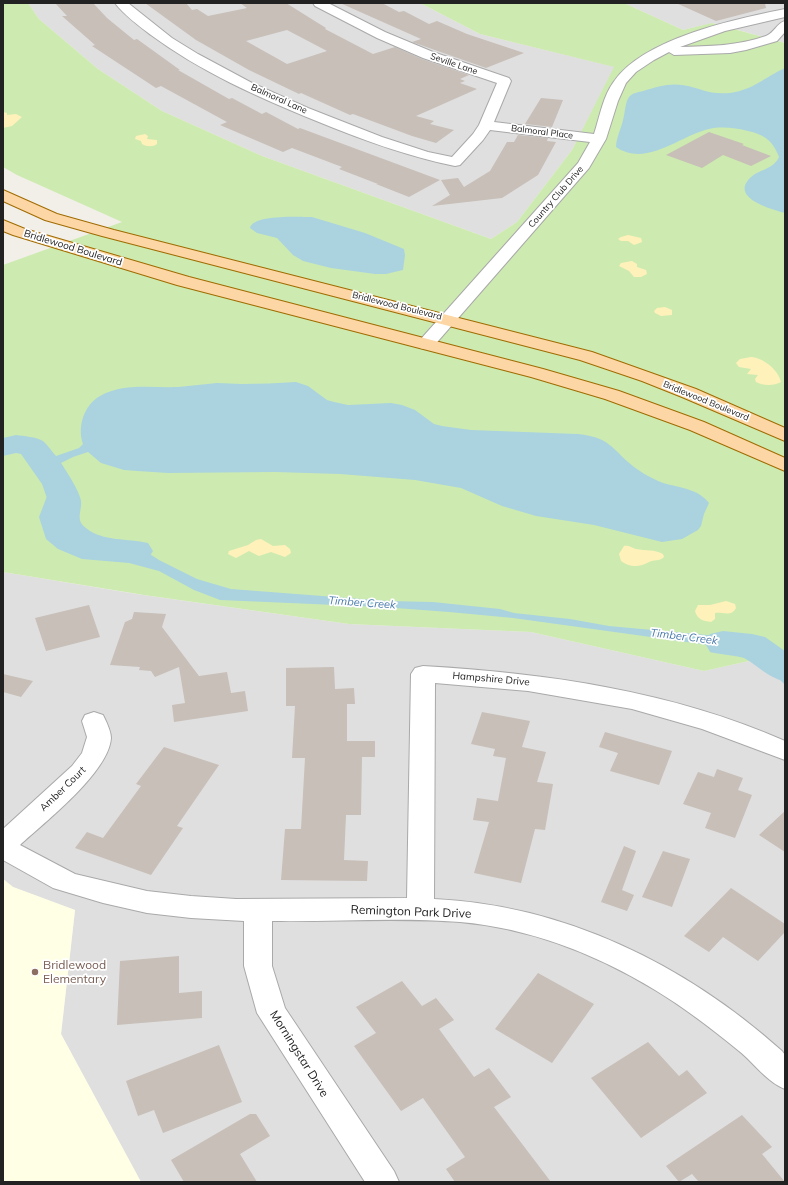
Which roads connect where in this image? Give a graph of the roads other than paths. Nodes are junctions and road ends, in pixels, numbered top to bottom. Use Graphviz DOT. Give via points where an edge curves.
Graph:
graph roads {
  1 [pos="121,3"];
  2 [pos="319,3"];
  3 [pos="758,6"];
  4 [pos="785,13"];
  5 [pos="785,25"];
  6 [pos="659,53"];
  7 [pos="488,120"];
  8 [pos="601,133"];
  9 [pos="455,162"];
  10 [pos="5,197"];
  11 [pos="3,225"];
  12 [pos="447,319"];
  13 [pos="426,344"];
  14 [pos="785,435"];
  15 [pos="785,465"];
  16 [pos="94,721"];
  17 [pos="785,750"];
  18 [pos="3,847"];
  19 [pos="420,909"];
  20 [pos="258,910"];
  21 [pos="785,1075"];
  22 [pos="383,1182"];
  1 -- 9 [label="street, Balmoral Lane" via="164,40 228,76 387,144 432,158"];
  2 -- 7 [label="street, Seville Lane" via="381,35 428,55 504,81"];
  3 -- 4 [label="street"];
  4 -- 6 [label="street, Country Club Drive" via="757,18 682,40"];
  5 -- 6 [label="street" via="773,38 746,46"];
  6 -- 8 [label="street, Country Club Drive" via="640,61 625,74 614,94"];
  7 -- 8 [label="street, Balmoral Place"];
  7 -- 9 [label="street, Seville Lane" via="478,137"];
  8 -- 12 [label="street, Country Club Drive" via="576,175"];
  10 -- 12 [label="main road, Bridlewood Boulevard" via="50,217 108,234"];
  11 -- 13 [label="main road, Bridlewood Boulevard" via="183,281"];
  12 -- 13 [label="street, Country Club Drive"];
  12 -- 14 [label="main road, Bridlewood Boulevard" via="618,366 730,410"];
  13 -- 15 [label="main road, Bridlewood Boulevard" via="570,382 650,407"];
  16 -- 18 [label="street, Amber Court" via="99,737 90,761 81,773"];
  17 -- 19 [label="street, Hampshire Drive" via="668,709 604,694 476,676 423,674"];
  18 -- 20 [label="street, Remington Park Drive" via="63,881 122,897 181,907"];
  19 -- 20 [label="street, Remington Park Drive"];
  19 -- 21 [label="street, Remington Park Drive" via="461,911 516,919 616,954 693,998 740,1034"];
  20 -- 22 [label="street, Morningstar Drive" via="258,966 272,1013"];
}
